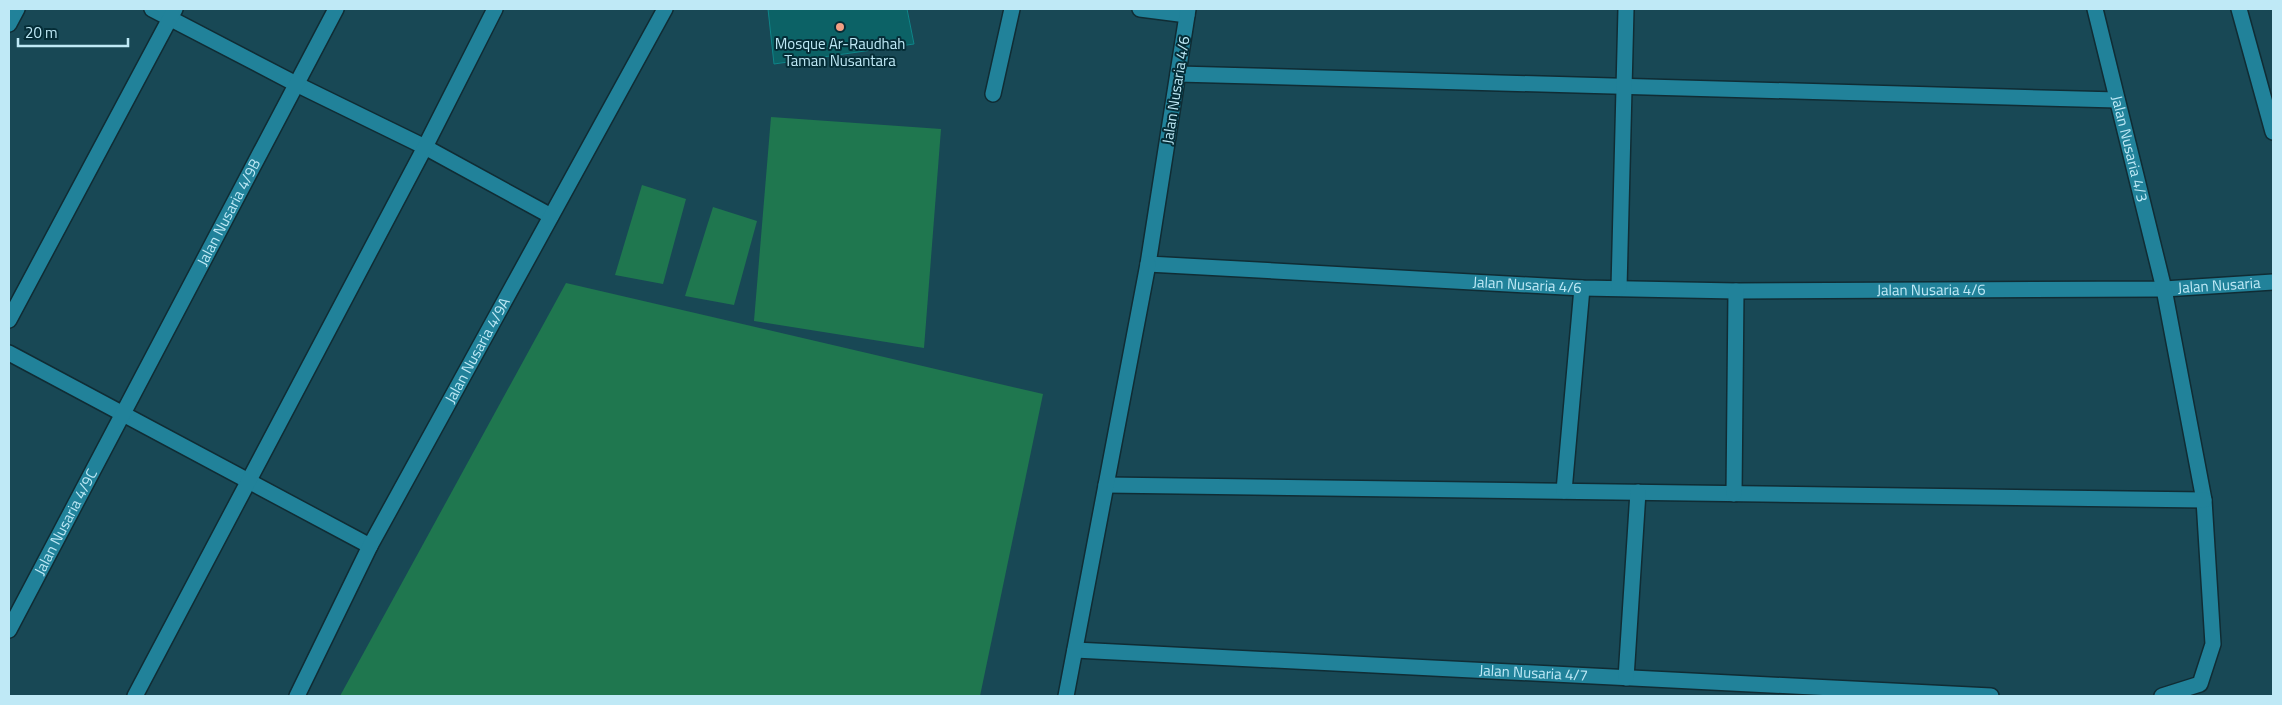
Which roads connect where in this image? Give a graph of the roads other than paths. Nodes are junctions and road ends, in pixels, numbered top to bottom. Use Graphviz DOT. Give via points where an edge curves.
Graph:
graph roads {
  1 [pos="17,9"];
  2 [pos="152,9"];
  3 [pos="336,9"];
  4 [pos="495,9"];
  5 [pos="665,9"];
  6 [pos="1012,9"];
  7 [pos="1140,9"];
  8 [pos="1626,9"];
  9 [pos="2095,9"];
  10 [pos="2239,9"];
  11 [pos="1188,12"];
  12 [pos="173,14"];
  13 [pos="9,24"];
  14 [pos="1178,74"];
  15 [pos="296,84"];
  16 [pos="1624,86"];
  17 [pos="993,94"];
  18 [pos="2117,100"];
  19 [pos="2273,132"];
  20 [pos="424,147"];
  21 [pos="551,216"];
  22 [pos="1148,264"];
  23 [pos="2273,282"];
  24 [pos="1582,288"];
  25 [pos="1619,288"];
  26 [pos="2164,289"];
  27 [pos="1736,290"];
  28 [pos="9,320"];
  29 [pos="9,353"];
  30 [pos="123,415"];
  31 [pos="247,481"];
  32 [pos="1106,485"];
  33 [pos="1564,491"];
  34 [pos="1638,492"];
  35 [pos="1734,494"];
  36 [pos="2204,500"];
  37 [pos="370,546"];
  38 [pos="9,630"];
  39 [pos="1075,650"];
  40 [pos="1626,678"];
  41 [pos="135,696"];
  42 [pos="297,696"];
  43 [pos="1066,696"];
  44 [pos="1991,696"];
  45 [pos="2162,696"];
  1 -- 13 [label="street"];
  2 -- 12 [label="street"];
  3 -- 15 [label="street, Jalan Nusaria 4/9B"];
  4 -- 20 [label="street"];
  5 -- 21 [label="street, Jalan Nusaria 4/9A"];
  6 -- 17 [label="street"];
  7 -- 11 [label="street"];
  8 -- 16 [label="street"];
  9 -- 18 [label="street, Jalan Nusaria 4/3"];
  10 -- 19 [label="street"];
  11 -- 14 [label="street, Jalan Nusaria 4/6"];
  12 -- 15 [label="street"];
  12 -- 28 [label="street"];
  14 -- 16 [label="street"];
  14 -- 22 [label="street, Jalan Nusaria 4/6"];
  15 -- 20 [label="street"];
  15 -- 30 [label="street, Jalan Nusaria 4/9B"];
  16 -- 18 [label="street"];
  16 -- 25 [label="street"];
  18 -- 26 [label="street, Jalan Nusaria 4/3"];
  20 -- 21 [label="street"];
  20 -- 31 [label="street"];
  21 -- 37 [label="street, Jalan Nusaria 4/9A"];
  22 -- 24 [label="street, Jalan Nusaria 4/6"];
  22 -- 32 [label="street"];
  23 -- 26 [label="street, Jalan Nusaria"];
  24 -- 25 [label="street, Jalan Nusaria 4/6"];
  24 -- 33 [label="street"];
  25 -- 27 [label="street, Jalan Nusaria 4/6"];
  26 -- 27 [label="street, Jalan Nusaria 4/6"];
  26 -- 36 [label="street, Jalan Nusaria 4/3"];
  27 -- 35 [label="street"];
  29 -- 30 [label="street"];
  30 -- 31 [label="street"];
  30 -- 38 [label="street, Jalan Nusaria 4/9C"];
  31 -- 37 [label="street"];
  31 -- 41 [label="street"];
  32 -- 33 [label="street"];
  32 -- 39 [label="street"];
  33 -- 34 [label="street"];
  34 -- 35 [label="street"];
  34 -- 40 [label="street"];
  35 -- 36 [label="street"];
  36 -- 45 [label="street, Jalan Nusaria 4/3" via="2213,644 2200,684"];
  37 -- 42 [label="street, Jalan Nusaria 4/9A"];
  39 -- 40 [label="street, Jalan Nusaria 4/7"];
  39 -- 43 [label="street"];
  40 -- 44 [label="street, Jalan Nusaria 4/7"];
}
